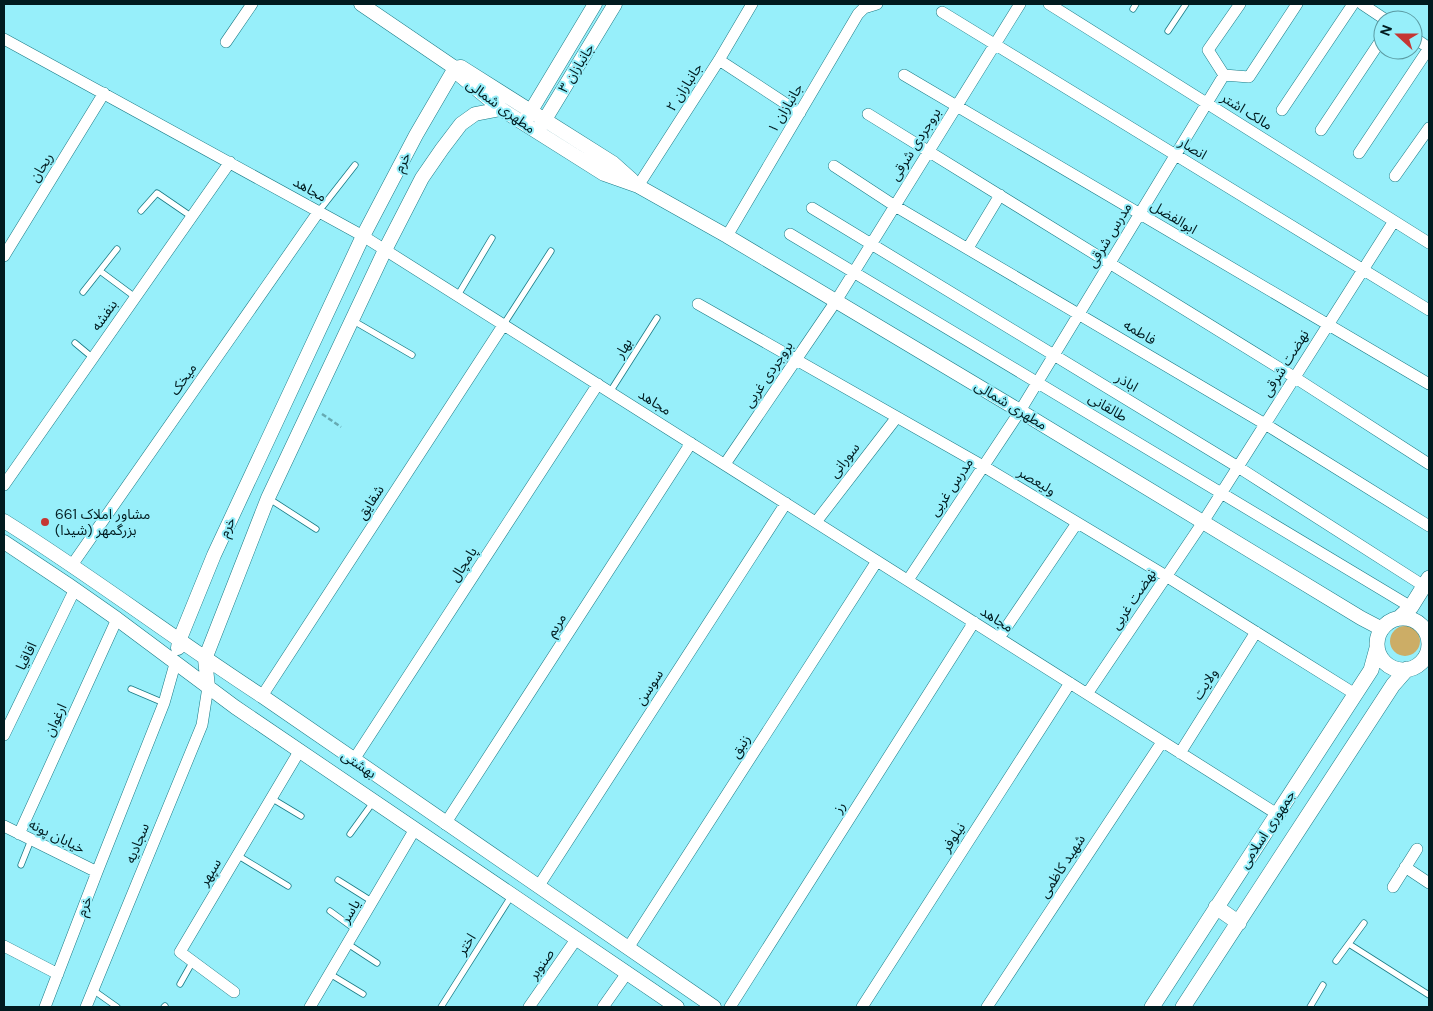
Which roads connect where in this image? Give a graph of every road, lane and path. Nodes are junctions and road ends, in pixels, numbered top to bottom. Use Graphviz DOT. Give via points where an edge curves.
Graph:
graph roads {
  1 [pos="252,4"];
  2 [pos="362,4"];
  3 [pos="595,4"];
  4 [pos="615,4"];
  5 [pos="752,4"];
  6 [pos="877,4"];
  7 [pos="1020,4"];
  8 [pos="1049,4"];
  9 [pos="1186,4"];
  10 [pos="1240,4"];
  11 [pos="1297,4"];
  12 [pos="1353,4"];
  13 [pos="1362,4"];
  14 [pos="1373,11"];
  15 [pos="942,12"];
  16 [pos="1168,31"];
  17 [pos="4,39"];
  18 [pos="226,42"];
  19 [pos="995,44"];
  20 [pos="1429,48"];
  21 [pos="1373,52"];
  22 [pos="561,60"];
  23 [pos="719,60"];
  24 [pos="455,68"];
  25 [pos="576,69"];
  26 [pos="904,75"];
  27 [pos="1224,76"];
  28 [pos="104,93"];
  29 [pos="1207,103"];
  30 [pos="957,106"];
  31 [pos="501,110"];
  32 [pos="531,110"];
  33 [pos="1282,110"];
  34 [pos="800,113"];
  35 [pos="868,114"];
  36 [pos="544,119"];
  37 [pos="523,124"];
  38 [pos="1429,128"];
  39 [pos="1321,130"];
  40 [pos="537,133"];
  41 [pos="929,151"];
  42 [pos="1359,153"];
  43 [pos="1176,155"];
  44 [pos="230,162"];
  45 [pos="355,165"];
  46 [pos="834,166"];
  47 [pos="1395,176"];
  48 [pos="638,186"];
  49 [pos="1000,195"];
  50 [pos="895,206"];
  51 [pos="812,208"];
  52 [pos="141,210"];
  53 [pos="319,211"];
  54 [pos="1140,214"];
  55 [pos="192,217"];
  56 [pos="1394,221"];
  57 [pos="790,234"];
  58 [pos="363,236"];
  59 [pos="727,236"];
  60 [pos="492,238"];
  61 [pos="1429,243"];
  62 [pos="871,244"];
  63 [pos="968,248"];
  64 [pos="117,249"];
  65 [pos="385,250"];
  66 [pos="550,251"];
  67 [pos="4,256"];
  68 [pos="1110,263"];
  69 [pos="1363,269"];
  70 [pos="100,271"];
  71 [pos="854,272"];
  72 [pos="83,292"];
  73 [pos="458,295"];
  74 [pos="135,297"];
  75 [pos="836,301"];
  76 [pos="698,304"];
  77 [pos="1429,310"];
  78 [pos="1079,313"];
  79 [pos="657,318"];
  80 [pos="352,320"];
  81 [pos="504,324"];
  82 [pos="1328,324"];
  83 [pos="75,343"];
  84 [pos="412,355"];
  85 [pos="1054,356"];
  86 [pos="93,358"];
  87 [pos="797,360"];
  88 [pos="1294,377"];
  89 [pos="1037,382"];
  90 [pos="598,384"];
  91 [pos="1429,384"];
  92 [pos="610,392"];
  93 [pos="311,407"];
  94 [pos="1020,411"];
  95 [pos="897,417"];
  96 [pos="1265,424"];
  97 [pos="342,427"];
  98 [pos="691,443"];
  99 [pos="725,464"];
  100 [pos="1429,464"];
  101 [pos="983,466"];
  102 [pos="1238,466"];
  103 [pos="4,485"];
  104 [pos="1221,493"];
  105 [pos="268,498"];
  106 [pos="786,503"];
  107 [pos="4,521"];
  108 [pos="816,522"];
  109 [pos="1203,522"];
  110 [pos="1077,523"];
  111 [pos="1429,526"];
  112 [pos="316,529"];
  113 [pos="4,542"];
  114 [pos="877,561"];
  115 [pos="72,565"];
  116 [pos="1166,576"];
  117 [pos="908,580"];
  118 [pos="1427,582"];
  119 [pos="75,589"];
  120 [pos="1411,607"];
  121 [pos="1399,618"];
  122 [pos="117,619"];
  123 [pos="974,622"];
  124 [pos="1382,629"];
  125 [pos="1256,632"];
  126 [pos="1000,638"];
  127 [pos="179,641"];
  128 [pos="1429,642"];
  129 [pos="1378,648"];
  130 [pos="205,659"];
  131 [pos="175,664"];
  132 [pos="1418,667"];
  133 [pos="1070,683"];
  134 [pos="208,687"];
  135 [pos="131,689"];
  136 [pos="1087,694"];
  137 [pos="1355,694"];
  138 [pos="262,696"];
  139 [pos="164,703"];
  140 [pos="4,735"];
  141 [pos="1162,742"];
  142 [pos="300,750"];
  143 [pos="1180,753"];
  144 [pos="354,761"];
  145 [pos="271,798"];
  146 [pos="374,801"];
  147 [pos="1277,814"];
  148 [pos="301,816"];
  149 [pos="445,824"];
  150 [pos="4,826"];
  151 [pos="415,829"];
  152 [pos="19,834"];
  153 [pos="350,834"];
  154 [pos="31,840"];
  155 [pos="1417,849"];
  156 [pos="237,855"];
  157 [pos="21,865"];
  158 [pos="1405,867"];
  159 [pos="96,872"];
  160 [pos="338,880"];
  161 [pos="1429,883"];
  162 [pos="288,886"];
  163 [pos="538,887"];
  164 [pos="1393,887"];
  165 [pos="512,895"];
  166 [pos="373,902"];
  167 [pos="1216,907"];
  168 [pos="330,911"];
  169 [pos="1239,923"];
  170 [pos="1364,923"];
  171 [pos="356,930"];
  172 [pos="577,938"];
  173 [pos="348,944"];
  174 [pos="1349,944"];
  175 [pos="4,946"];
  176 [pos="628,948"];
  177 [pos="193,961"];
  178 [pos="1336,962"];
  179 [pos="377,963"];
  180 [pos="627,973"];
  181 [pos="58,974"];
  182 [pos="330,974"];
  183 [pos="180,984"];
  184 [pos="1323,986"];
  185 [pos="93,990"];
  186 [pos="234,992"];
  187 [pos="364,994"];
  188 [pos="1429,995"];
  189 [pos="46,1007"];
  190 [pos="86,1007"];
  191 [pos="117,1007"];
  192 [pos="310,1007"];
  193 [pos="441,1007"];
  194 [pos="529,1007"];
  195 [pos="603,1007"];
  196 [pos="677,1007"];
  197 [pos="714,1007"];
  198 [pos="730,1007"];
  199 [pos="862,1007"];
  200 [pos="988,1007"];
  201 [pos="1152,1007"];
  202 [pos="1183,1007"];
  203 [pos="1310,1007"];
  1 -- 18 [label="street"];
  2 -- 24 [label="street"];
  3 -- 22 [label="street, جانبازان ۳"];
  4 -- 25 [label="street, جانبازان ۳"];
  5 -- 23 [label="street, جانبازان ۲"];
  6 -- 34 [label="street, جانبازان ۱" via="864,8 858,14"];
  7 -- 19 [label="street, بروجردی شرقی"];
  8 -- 29 [label="street, مالک اشتر"];
  9 -- 16 [label="lane"];
  10 -- 27 [label="street" via="1208,50"];
  11 -- 27 [label="street" via="1249,77"];
  12 -- 33 [label="street"];
  13 -- 14 [label="street"];
  15 -- 19 [label="street, انصار"];
  17 -- 28 [label="street, مجاهد"];
  19 -- 30 [label="street, بروجردی شرقی"];
  19 -- 43 [label="street, انصار"];
  20 -- 42 [label="street"];
  21 -- 39 [label="street"];
  22 -- 25 [label="street"];
  22 -- 32 [label="street, جانبازان ۳"];
  23 -- 34 [label="street"];
  23 -- 48 [label="street, جانبازان ۲"];
  24 -- 31 [label="street, مطهری شمالی"];
  24 -- 32 [label="street, مطهری شمالی" via="461,67"];
  24 -- 58 [label="street, خرم"];
  25 -- 36 [label="street, جانبازان ۳"];
  26 -- 30 [label="street, ابوالفضل"];
  27 -- 29 [label="street, مدرس شرقی"];
  28 -- 44 [label="street, مجاهد"];
  28 -- 67 [label="street, ریحان"];
  29 -- 43 [label="street, مدرس شرقی"];
  29 -- 56 [label="street, مالک اشتر"];
  30 -- 41 [label="street, بروجردی شرقی"];
  30 -- 54 [label="street, ابوالفضل"];
  31 -- 37 [label="street, مطهری شمالی"];
  31 -- 65 [label="street, خرم" via="475,114 461,124 422,178"];
  32 -- 36 [label="street, مطهری شمالی"];
  32 -- 37 [label="street, جانبازان ۳"];
  34 -- 59 [label="street, جانبازان ۱"];
  35 -- 41 [label="street"];
  36 -- 40 [label="street, جانبازان ۳"];
  36 -- 48 [label="street, مطهری شمالی" via="613,164"];
  37 -- 40 [label="street, مطهری شمالی"];
  38 -- 47 [label="street"];
  40 -- 48 [label="street, مطهری شمالی" via="604,174"];
  41 -- 49 [label="street"];
  41 -- 50 [label="street, بروجردی شرقی"];
  43 -- 54 [label="street, مدرس شرقی"];
  43 -- 69 [label="street, انصار"];
  44 -- 53 [label="street, مجاهد"];
  44 -- 55 [label="street, بنفشه"];
  45 -- 53 [label="lane"];
  46 -- 50 [label="street, فاطمه"];
  48 -- 59 [label="street, مطهری شمالی"];
  49 -- 63 [label="street"];
  49 -- 68 [label="street"];
  50 -- 62 [label="street, بروجردی شرقی"];
  50 -- 63 [label="street, فاطمه"];
  51 -- 62 [label="street, اباذر"];
  52 -- 55 [label="lane" via="157,193"];
  53 -- 58 [label="street, مجاهد"];
  53 -- 115 [label="street, میخک"];
  54 -- 68 [label="street, مدرس شرقی"];
  54 -- 82 [label="street, ابوالفضل"];
  55 -- 74 [label="street, بنفشه"];
  56 -- 61 [label="street, مالک اشتر"];
  56 -- 69 [label="street, نهضت شرقی"];
  57 -- 71 [label="street, طالقانی"];
  58 -- 65 [label="street, مجاهد"];
  58 -- 127 [label="street, خرم" via="214,555"];
  59 -- 75 [label="street, مطهری شمالی"];
  60 -- 73 [label="lane"];
  62 -- 71 [label="street, بروجردی شرقی"];
  62 -- 85 [label="street, اباذر"];
  63 -- 78 [label="street, فاطمه"];
  64 -- 70 [label="lane"];
  65 -- 73 [label="street, مجاهد"];
  65 -- 80 [label="street, خرم"];
  66 -- 81 [label="lane"];
  68 -- 78 [label="street, مدرس شرقی"];
  68 -- 88 [label="street"];
  69 -- 77 [label="street, انصار"];
  69 -- 82 [label="street, نهضت شرقی"];
  70 -- 72 [label="lane"];
  70 -- 74 [label="lane"];
  71 -- 75 [label="street, بروجردی شرقی"];
  71 -- 89 [label="street, طالقانی"];
  73 -- 81 [label="street, مجاهد"];
  74 -- 86 [label="street, بنفشه"];
  75 -- 87 [label="street, بروجردی غربی"];
  75 -- 94 [label="street, مطهری شمالی"];
  76 -- 87 [label="street, ولیعصر"];
  78 -- 85 [label="street, مدرس شرقی"];
  78 -- 96 [label="street, فاطمه"];
  79 -- 92 [label="lane, بهار"];
  80 -- 84 [label="lane"];
  80 -- 93 [label="street, خرم"];
  81 -- 90 [label="street, مجاهد"];
  81 -- 138 [label="street, شقایق"];
  82 -- 88 [label="street, نهضت شرقی"];
  82 -- 91 [label="street, ابوالفضل"];
  83 -- 86 [label="lane"];
  85 -- 89 [label="street, مدرس شرقی"];
  85 -- 102 [label="street, اباذر"];
  86 -- 103 [label="street, بنفشه"];
  87 -- 95 [label="street, ولیعصر"];
  87 -- 99 [label="street, بروجردی غربی"];
  88 -- 96 [label="street, نهضت شرقی"];
  88 -- 100 [label="street"];
  89 -- 94 [label="street, مدرس شرقی"];
  89 -- 104 [label="street, طالقانی"];
  90 -- 92 [label="street, مجاهد"];
  90 -- 144 [label="street, پامچال"];
  92 -- 98 [label="street, مجاهد"];
  93 -- 97 [label="path"];
  93 -- 105 [label="street, خرم"];
  94 -- 101 [label="street, مدرس غربی"];
  94 -- 109 [label="street, مطهری شمالی"];
  95 -- 101 [label="street, ولیعصر"];
  95 -- 108 [label="street, سورانی"];
  96 -- 102 [label="street, نهضت شرقی"];
  96 -- 111 [label="street, فاطمه"];
  98 -- 99 [label="street, مجاهد"];
  98 -- 149 [label="street, مریم"];
  99 -- 106 [label="street, مجاهد"];
  101 -- 110 [label="street, ولیعصر"];
  101 -- 117 [label="street, مدرس غربی"];
  102 -- 104 [label="street, نهضت شرقی"];
  102 -- 118 [label="street, اباذر"];
  104 -- 109 [label="street, نهضت شرقی"];
  104 -- 120 [label="street, طالقانی"];
  105 -- 112 [label="lane"];
  105 -- 130 [label="street, خرم"];
  106 -- 108 [label="street, مجاهد"];
  106 -- 163 [label="street, سوسن"];
  107 -- 115 [label="street, بهشتی"];
  108 -- 114 [label="street, مجاهد"];
  109 -- 116 [label="street, نهضت غربی"];
  109 -- 124 [label="street, مطهری شمالی"];
  110 -- 116 [label="street, ولیعصر"];
  110 -- 126 [label="street"];
  113 -- 119 [label="street, بهشتی"];
  114 -- 117 [label="street, مجاهد"];
  114 -- 176 [label="street, زنبق"];
  115 -- 127 [label="street, بهشتی"];
  116 -- 125 [label="street, ولیعصر"];
  116 -- 136 [label="street, نهضت غربی"];
  117 -- 123 [label="street, مجاهد"];
  118 -- 120 [label="main road"];
  119 -- 122 [label="street, بهشتی"];
  119 -- 140 [label="street, اقاقیا"];
  120 -- 121 [label="main road"];
  121 -- 124 [label="main road"];
  121 -- 128 [label="main road" via="1414,621 1426,632"];
  122 -- 131 [label="street, بهشتی"];
  122 -- 152 [label="street, ارغوان"];
  123 -- 126 [label="street, مجاهد"];
  123 -- 198 [label="street, رز"];
  124 -- 129 [label="main road"];
  125 -- 137 [label="street, ولیعصر"];
  125 -- 143 [label="street, ولایت"];
  126 -- 133 [label="street, مجاهد"];
  127 -- 130 [label="street, بهشتی"];
  127 -- 131 [label="street, خرم"];
  128 -- 132 [label="main road"];
  129 -- 132 [label="main road" via="1384,662 1399,669"];
  129 -- 137 [label="main road, جمهوری اسلامی" via="1371,670"];
  130 -- 134 [label="street, خرم"];
  130 -- 138 [label="street, بهشتی"];
  131 -- 134 [label="street, بهشتی"];
  131 -- 139 [label="street, خرم"];
  132 -- 169 [label="main road, جمهوری اسلامی" via="1393,685"];
  133 -- 136 [label="street, مجاهد"];
  133 -- 199 [label="street, نیلوفر"];
  134 -- 142 [label="street, بهشتی"];
  134 -- 185 [label="street, سجادیه" via="202,725"];
  135 -- 139 [label="lane"];
  136 -- 141 [label="street, مجاهد"];
  137 -- 147 [label="main road, جمهوری اسلامی"];
  138 -- 144 [label="street, بهشتی"];
  139 -- 159 [label="street, خرم"];
  141 -- 143 [label="street, مجاهد"];
  141 -- 200 [label="street, شهید کاظمی"];
  142 -- 145 [label="street, سپهر"];
  142 -- 146 [label="street, بهشتی"];
  143 -- 147 [label="street, مجاهد"];
  144 -- 149 [label="street, بهشتی"];
  145 -- 148 [label="lane"];
  145 -- 156 [label="street, سپهر"];
  146 -- 151 [label="street, بهشتی"];
  146 -- 153 [label="lane"];
  147 -- 167 [label="main road, جمهوری اسلامی"];
  149 -- 163 [label="street, بهشتی"];
  150 -- 152 [label="street, خیابان پونه"];
  151 -- 165 [label="street, بهشتی"];
  151 -- 166 [label="street, یاسر"];
  152 -- 154 [label="street, خیابان پونه"];
  154 -- 157 [label="lane"];
  154 -- 159 [label="street, خیابان پونه"];
  155 -- 158 [label="street"];
  156 -- 162 [label="lane"];
  156 -- 177 [label="street, سپهر" via="180,952"];
  158 -- 161 [label="street"];
  158 -- 164 [label="street"];
  159 -- 181 [label="street, خرم"];
  160 -- 166 [label="lane"];
  163 -- 176 [label="street, بهشتی"];
  165 -- 172 [label="street, بهشتی"];
  165 -- 193 [label="lane, اختر"];
  166 -- 171 [label="street, یاسر"];
  167 -- 169 [label="main road"];
  167 -- 201 [label="main road, جمهوری اسلامی"];
  168 -- 171 [label="lane"];
  169 -- 202 [label="main road, جمهوری اسلامی"];
  170 -- 174 [label="lane"];
  171 -- 173 [label="street, یاسر"];
  172 -- 180 [label="street, بهشتی"];
  172 -- 194 [label="street, صنوبر"];
  173 -- 179 [label="lane"];
  173 -- 182 [label="street, یاسر"];
  174 -- 178 [label="lane"];
  174 -- 188 [label="lane"];
  175 -- 181 [label="street"];
  176 -- 197 [label="street, بهشتی"];
  177 -- 183 [label="lane"];
  177 -- 186 [label="street, سپهر"];
  180 -- 195 [label="street"];
  180 -- 196 [label="street, بهشتی"];
  181 -- 189 [label="street, خرم"];
  182 -- 187 [label="lane"];
  182 -- 192 [label="street, یاسر"];
  184 -- 203 [label="lane"];
  185 -- 190 [label="street, سجادیه"];
  185 -- 191 [label="lane"];
}
